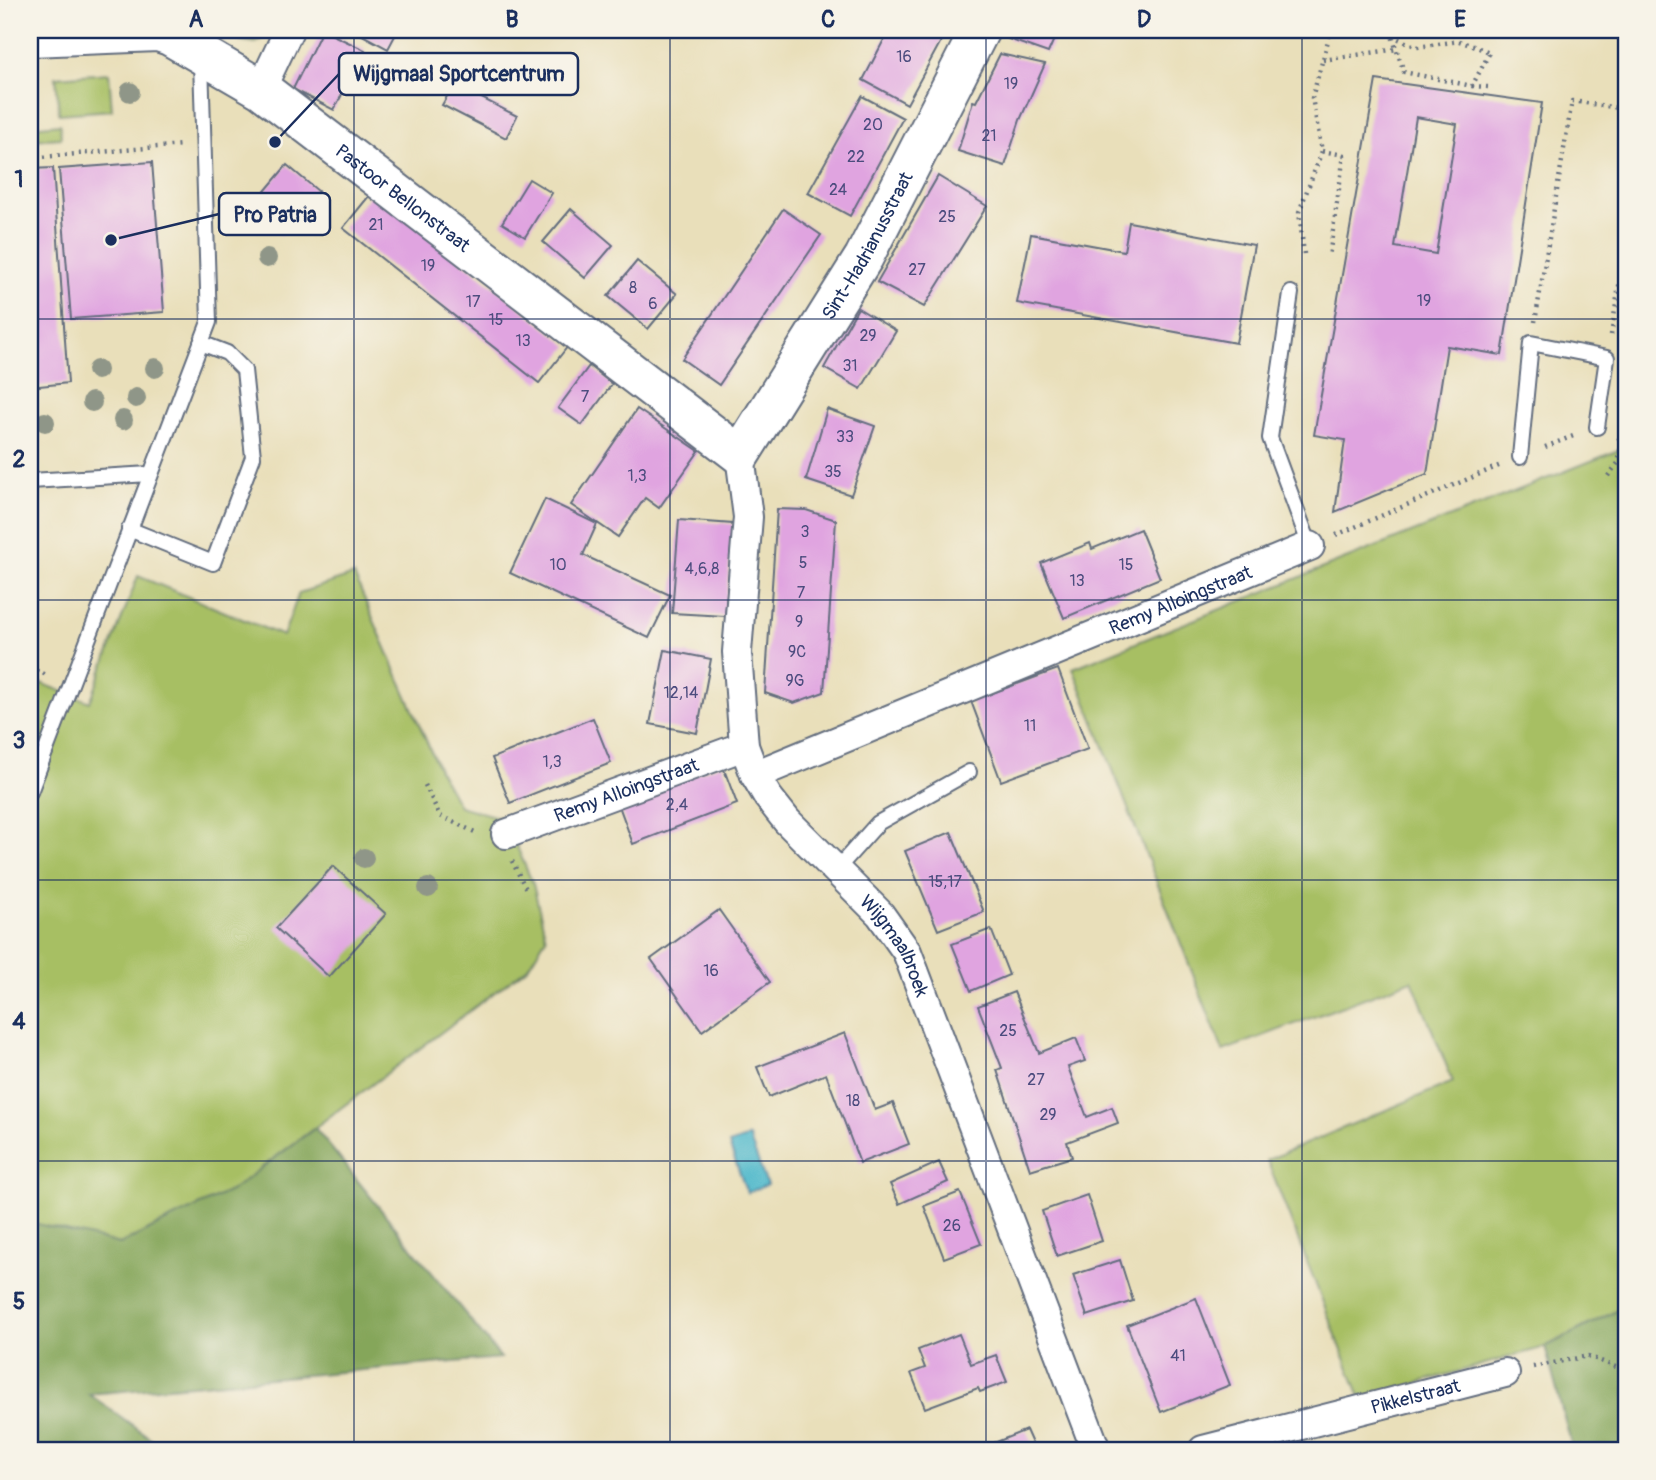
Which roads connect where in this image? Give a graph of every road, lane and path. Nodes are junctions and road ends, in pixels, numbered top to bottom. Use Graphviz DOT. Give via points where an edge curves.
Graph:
graph roads {
  1 [pos="289,30"];
  2 [pos="980,30"];
  3 [pos="1331,30"];
  4 [pos="1379,30"];
  5 [pos="1392,36"];
  6 [pos="30,37"];
  7 [pos="1397,50"];
  8 [pos="201,55"];
  9 [pos="1323,60"];
  10 [pos="1472,86"];
  11 [pos="1488,87"];
  12 [pos="261,89"];
  13 [pos="1626,109"];
  14 [pos="204,143"];
  15 [pos="1322,150"];
  16 [pos="30,158"];
  17 [pos="1626,243"];
  18 [pos="1304,254"];
  19 [pos="1329,257"];
  20 [pos="1291,293"];
  21 [pos="201,343"];
  22 [pos="1531,343"];
  23 [pos="1607,358"];
  24 [pos="1601,426"];
  25 [pos="740,455"];
  26 [pos="1520,457"];
  27 [pos="150,474"];
  28 [pos="1608,476"];
  29 [pos="30,481"];
  30 [pos="129,529"];
  31 [pos="1310,546"];
  32 [pos="744,746"];
  33 [pos="969,772"];
  34 [pos="755,775"];
  35 [pos="425,785"];
  36 [pos="30,792"];
  37 [pos="506,834"];
  38 [pos="836,870"];
  39 [pos="1626,1371"];
  40 [pos="1505,1373"];
  41 [pos="1096,1450"];
  42 [pos="1203,1450"];
  1 -- 12 [label="street"];
  2 -- 25 [label="street, Sint-Hadrianusstraat" via="864,257"];
  3 -- 9 [label="path"];
  4 -- 5 [label="path"];
  5 -- 7 [label="path"];
  5 -- 10 [label="path" via="1417,47 1459,40 1490,52"];
  6 -- 8 [label="street, Pastoor Bellonstraat" via="158,32"];
  7 -- 9 [label="path"];
  7 -- 10 [label="path" via="1404,72"];
  8 -- 12 [label="street, Pastoor Bellonstraat"];
  8 -- 14 [label="lane"];
  9 -- 15 [label="path" via="1312,98"];
  10 -- 11 [label="path"];
  12 -- 25 [label="street, Pastoor Bellonstraat"];
  13 -- 22 [label="path" via="1572,101"];
  14 -- 16 [label="path"];
  14 -- 21 [label="lane" via="209,322"];
  15 -- 18 [label="path" via="1299,212"];
  15 -- 19 [label="path" via="1344,155"];
  17 -- 23 [label="path"];
  20 -- 31 [label="lane" via="1270,438"];
  21 -- 27 [label="lane"];
  21 -- 30 [label="lane" via="227,353 244,370 253,457 213,563"];
  22 -- 23 [label="lane"];
  22 -- 26 [label="lane"];
  23 -- 24 [label="lane"];
  24 -- 26 [label="path"];
  24 -- 28 [label="path" via="1622,442 1618,463"];
  25 -- 32 [label="street, Wijgmaalbroek" via="748,517 737,652"];
  26 -- 31 [label="path"];
  27 -- 29 [label="lane"];
  27 -- 30 [label="lane"];
  30 -- 36 [label="lane"];
  31 -- 34 [label="street, Remy Alloingstraat"];
  32 -- 34 [label="street, Wijgmaalbroek"];
  32 -- 37 [label="street, Remy Alloingstraat"];
  33 -- 38 [label="lane" via="878,823"];
  34 -- 38 [label="street, Wijgmaalbroek" via="787,821"];
  35 -- 37 [label="path" via="440,816 475,833"];
  38 -- 41 [label="street, Wijgmaalbroek" via="880,914 907,952"];
  39 -- 40 [label="path" via="1588,1356"];
  40 -- 42 [label="street, Pikkelstraat"];
}
